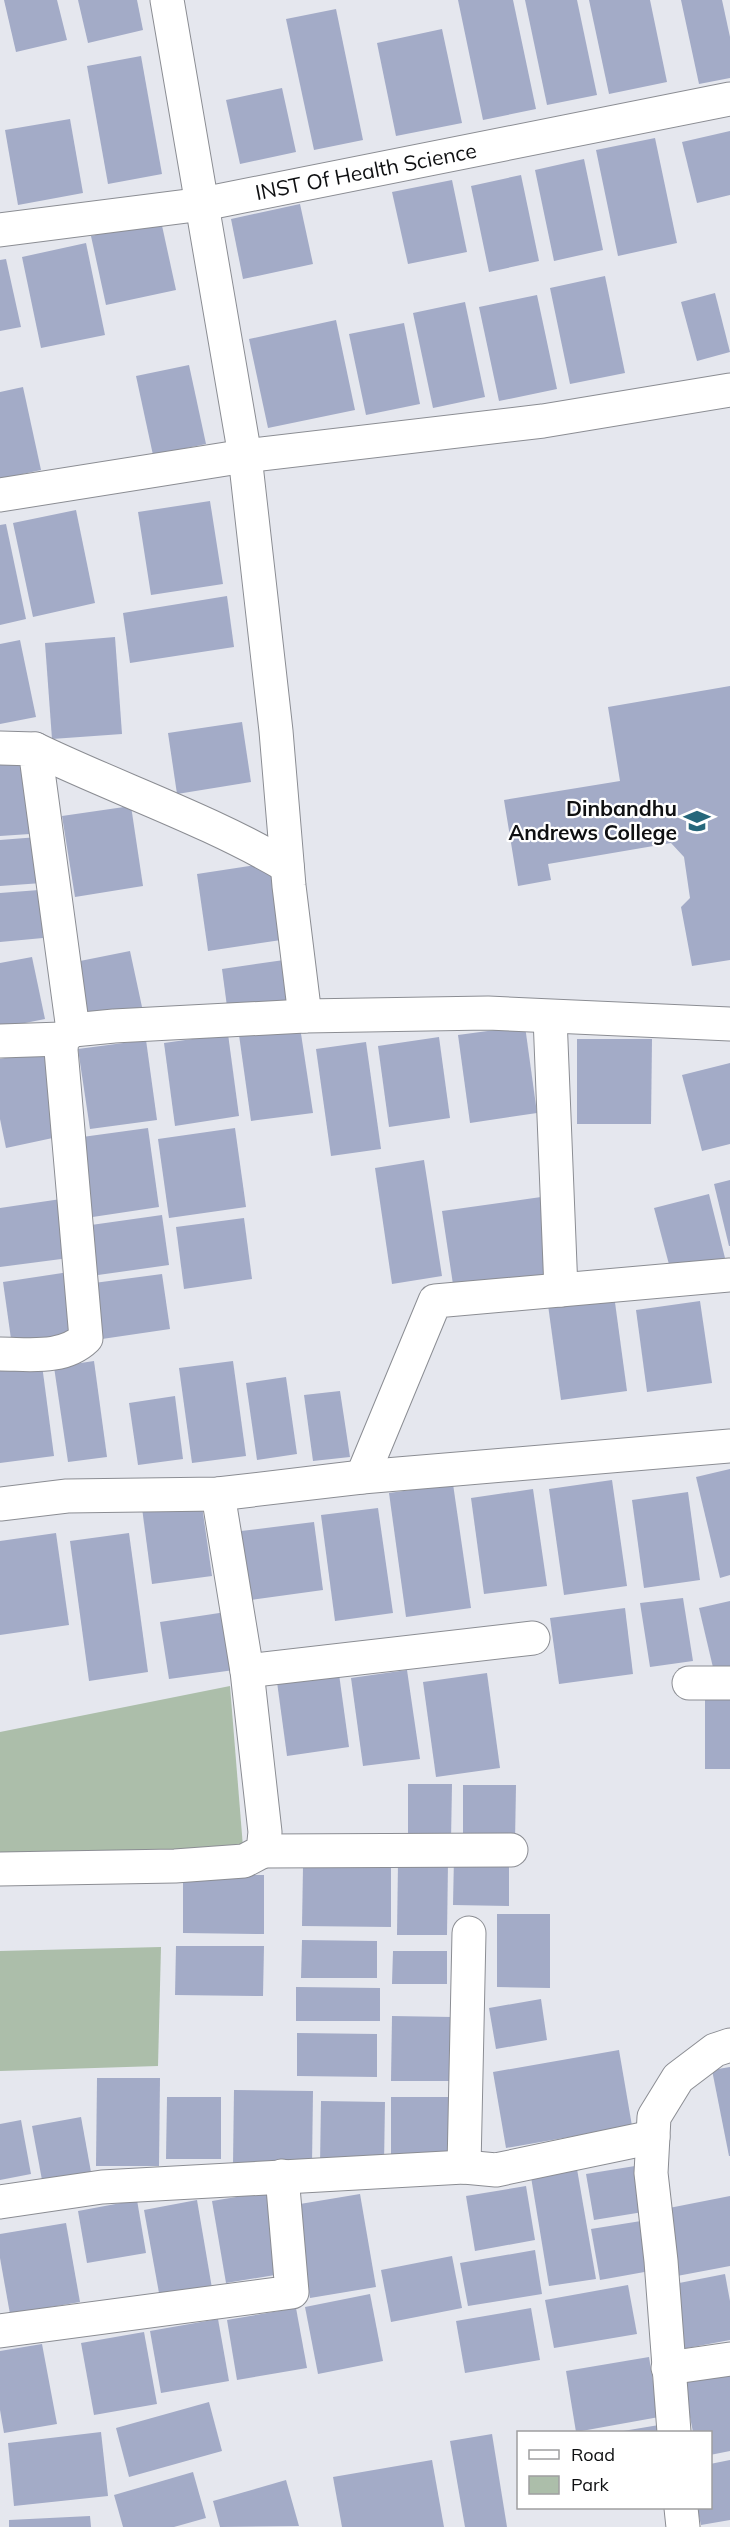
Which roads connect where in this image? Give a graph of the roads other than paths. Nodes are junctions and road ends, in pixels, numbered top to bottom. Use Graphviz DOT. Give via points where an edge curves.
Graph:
graph roads {
  1 [pos="168,0"];
  2 [pos="730,99"];
  3 [pos="203,204"];
  4 [pos="0,230"];
  5 [pos="730,390"];
  6 [pos="245,456"];
  7 [pos="0,495"];
  8 [pos="0,748"];
  9 [pos="34,749"];
  10 [pos="287,866"];
  11 [pos="305,1016"];
  12 [pos="550,1017"];
  13 [pos="730,1024"];
  14 [pos="68,1034"];
  15 [pos="0,1041"];
  16 [pos="730,1275"];
  17 [pos="561,1290"];
  18 [pos="0,1354"];
  19 [pos="730,1446"];
  20 [pos="362,1477"];
  21 [pos="218,1494"];
  22 [pos="0,1504"];
  23 [pos="533,1638"];
  24 [pos="247,1671"];
  25 [pos="689,1683"];
  26 [pos="730,1683"];
  27 [pos="511,1850"];
  28 [pos="263,1851"];
  29 [pos="0,1869"];
  30 [pos="469,1933"];
  31 [pos="730,2046"];
  32 [pos="653,2137"];
  33 [pos="464,2167"];
  34 [pos="282,2176"];
  35 [pos="0,2202"];
  36 [pos="0,2331"];
  37 [pos="730,2359"];
  38 [pos="668,2368"];
  39 [pos="674,2431"];
  40 [pos="681,2509"];
  41 [pos="683,2527"];
  1 -- 3 [label="street"];
  2 -- 3 [label="street, INST Of Health Science"];
  3 -- 4 [label="street, INST Of Health Science"];
  3 -- 6 [label="street"];
  5 -- 6 [label="street" via="543,421"];
  6 -- 7 [label="street"];
  6 -- 10 [label="street"];
  8 -- 9 [label="street"];
  9 -- 10 [label="street" via="244,841"];
  9 -- 14 [label="street"];
  10 -- 11 [label="street"];
  11 -- 12 [label="street" via="488,1013"];
  11 -- 14 [label="street"];
  12 -- 13 [label="street"];
  12 -- 17 [label="street"];
  14 -- 15 [label="street"];
  14 -- 18 [label="street" via="61,1050 86,1338 76,1347 56,1354"];
  16 -- 17 [label="street"];
  17 -- 20 [label="street" via="435,1301"];
  19 -- 20 [label="street"];
  20 -- 21 [label="street"];
  21 -- 22 [label="street" via="67,1496"];
  21 -- 24 [label="street"];
  23 -- 24 [label="street"];
  24 -- 28 [label="street" via="266,1832"];
  25 -- 26 [label="street"];
  27 -- 28 [label="street"];
  28 -- 29 [label="street" via="244,1861 175,1866"];
  30 -- 33 [label="street"];
  31 -- 32 [label="street" via="715,2050 678,2078 654,2117"];
  32 -- 33 [label="street" via="496,2170"];
  32 -- 38 [label="street" via="651,2173"];
  33 -- 34 [label="street"];
  34 -- 35 [label="street" via="102,2187"];
  34 -- 36 [label="street" via="292,2292"];
  37 -- 38 [label="street"];
  38 -- 39 [label="street"];
  40 -- 41 [label="street"];
}
